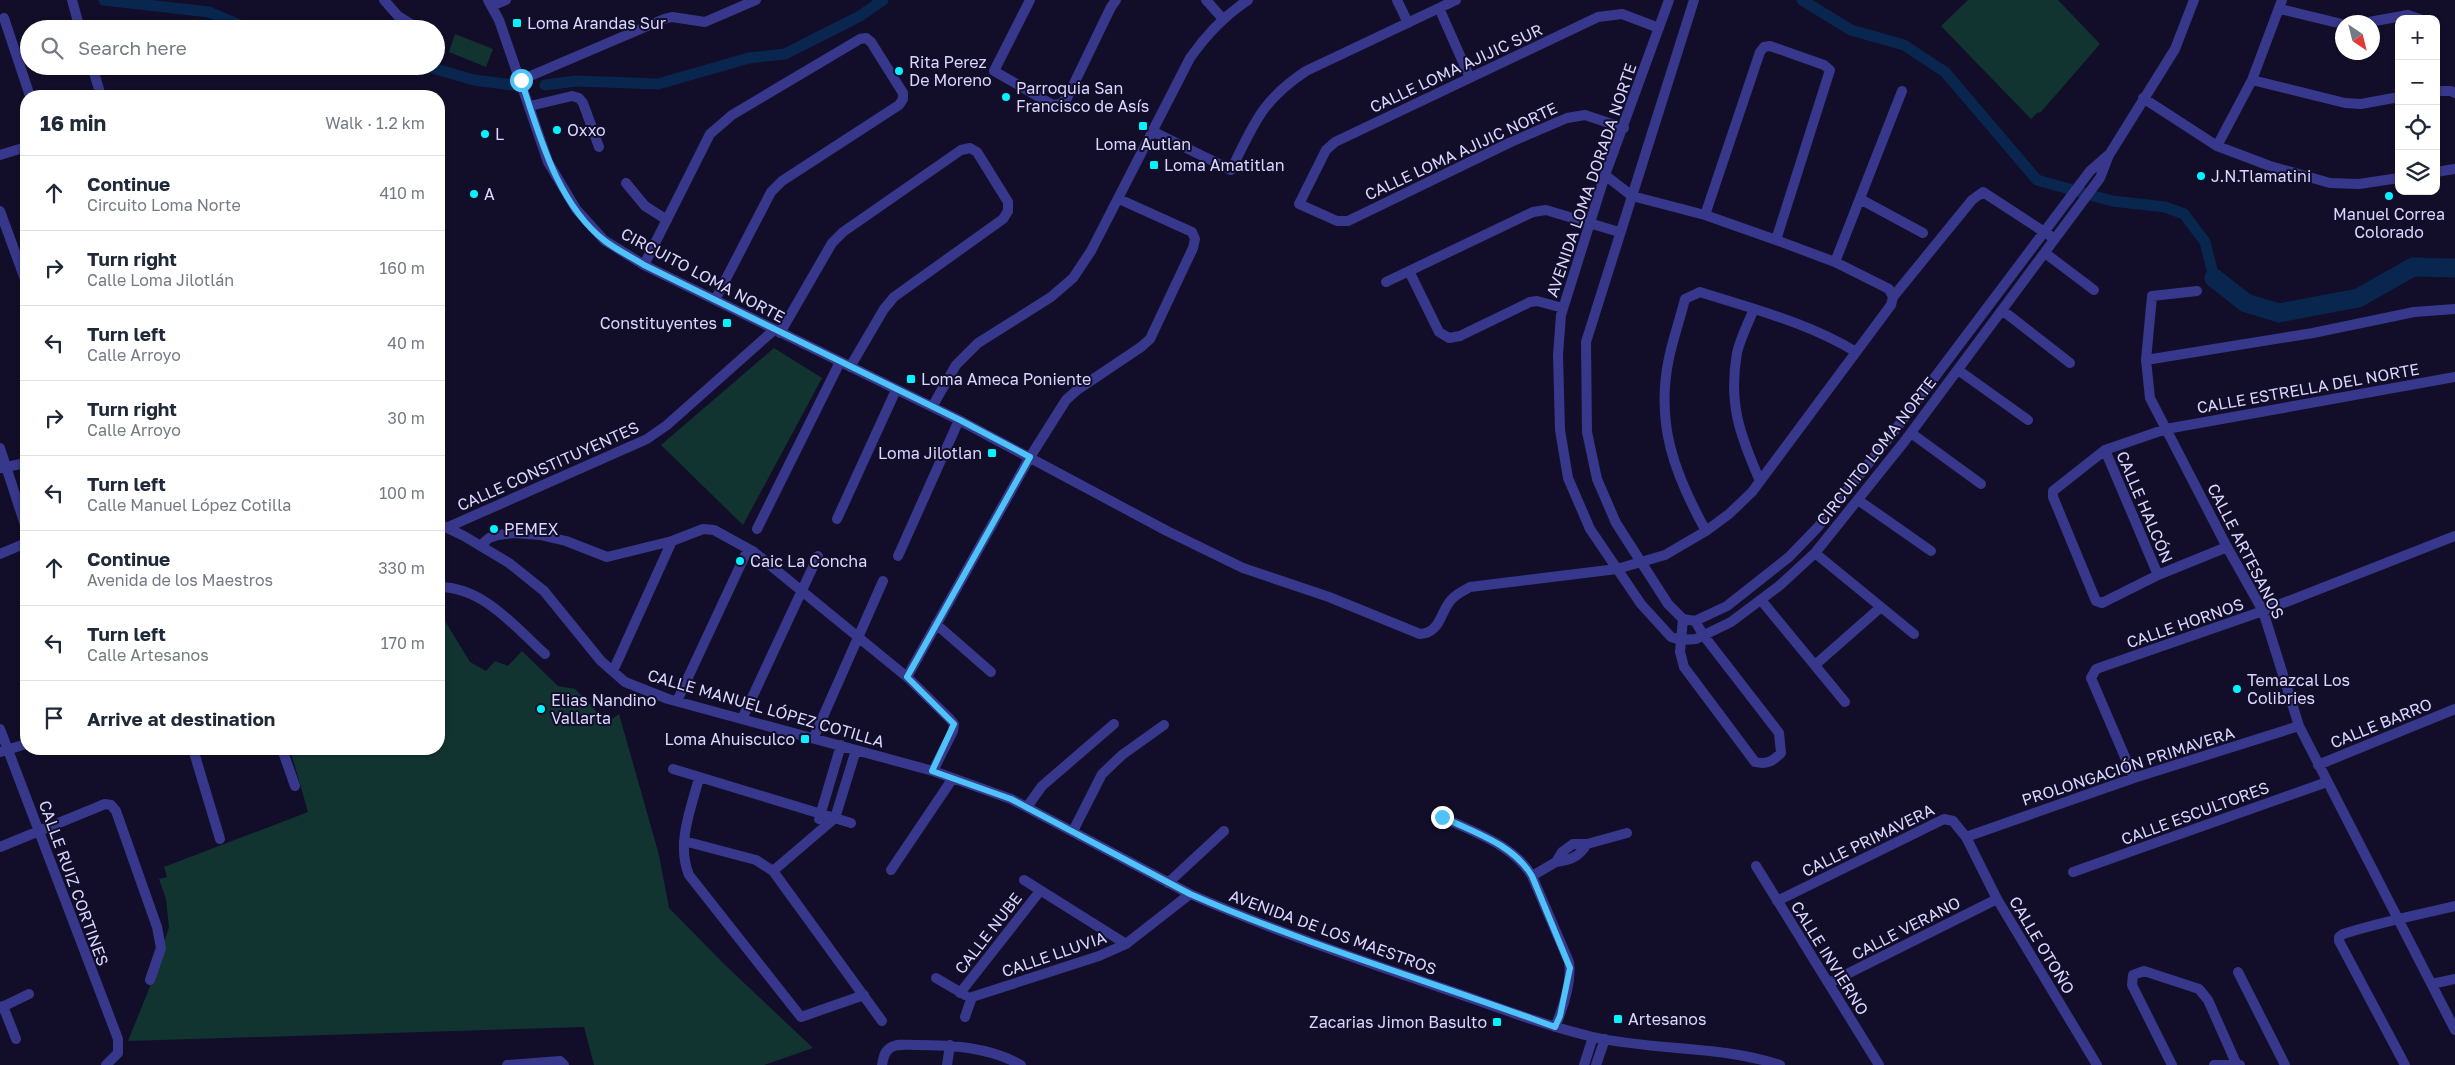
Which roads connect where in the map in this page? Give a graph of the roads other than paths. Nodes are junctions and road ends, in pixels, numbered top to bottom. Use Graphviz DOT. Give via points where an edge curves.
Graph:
graph roads {
  1 [pos="384,0"];
  2 [pos="506,0"];
  3 [pos="756,0"];
  4 [pos="1030,0"];
  5 [pos="1116,0"];
  6 [pos="1206,0"];
  7 [pos="1248,0"];
  8 [pos="1397,0"];
  9 [pos="1456,0"];
  10 [pos="1669,0"];
  11 [pos="1694,0"];
  12 [pos="2194,0"];
  13 [pos="72,1"];
  14 [pos="490,3"];
  15 [pos="2281,5"];
  16 [pos="1439,8"];
  17 [pos="2395,17"];
  18 [pos="4,18"];
  19 [pos="1223,19"];
  20 [pos="77,20"];
  21 [pos="404,20"];
  22 [pos="2380,20"];
  23 [pos="2335,22"];
  24 [pos="1408,23"];
  25 [pos="1659,28"];
  26 [pos="20,66"];
  27 [pos="23,75"];
  28 [pos="95,75"];
  29 [pos="1470,78"];
  30 [pos="521,80"];
  31 [pos="2252,80"];
  32 [pos="28,90"];
  33 [pos="99,90"];
  34 [pos="1902,91"];
  35 [pos="2440,91"];
  36 [pos="2455,93"];
  37 [pos="2143,98"];
  38 [pos="2395,98"];
  39 [pos="530,106"];
  40 [pos="1624,128"];
  41 [pos="1152,131"];
  42 [pos="2217,146"];
  43 [pos="599,147"];
  44 [pos="20,148"];
  45 [pos="1,153"];
  46 [pos="2109,155"];
  47 [pos="2455,169"];
  48 [pos="2440,171"];
  49 [pos="1605,175"];
  50 [pos="2395,179"];
  51 [pos="626,183"];
  52 [pos="1632,196"];
  53 [pos="1119,199"];
  54 [pos="1860,199"];
  55 [pos="0,211"];
  56 [pos="1705,215"];
  57 [pos="667,220"];
  58 [pos="1341,222"];
  59 [pos="1589,223"];
  60 [pos="1619,232"];
  61 [pos="2045,232"];
  62 [pos="1923,233"];
  63 [pos="2055,239"];
  64 [pos="1776,240"];
  65 [pos="2045,253"];
  66 [pos="1835,262"];
  67 [pos="644,265"];
  68 [pos="20,266"];
  69 [pos="1409,271"];
  70 [pos="1386,282"];
  71 [pos="2094,290"];
  72 [pos="2197,291"];
  73 [pos="1893,297"];
  74 [pos="715,300"];
  75 [pos="1563,308"];
  76 [pos="1754,309"];
  77 [pos="2455,309"];
  78 [pos="2002,310"];
  79 [pos="777,331"];
  80 [pos="1856,352"];
  81 [pos="2146,360"];
  82 [pos="2070,363"];
  83 [pos="845,364"];
  84 [pos="1958,370"];
  85 [pos="2455,377"];
  86 [pos="896,390"];
  87 [pos="932,407"];
  88 [pos="960,420"];
  89 [pos="2028,420"];
  90 [pos="2166,429"];
  91 [pos="1911,433"];
  92 [pos="1892,434"];
  93 [pos="1904,442"];
  94 [pos="0,448"];
  95 [pos="2105,450"];
  96 [pos="1030,457"];
  97 [pos="20,464"];
  98 [pos="3,466"];
  99 [pos="1760,481"];
  100 [pos="1982,484"];
  101 [pos="1858,500"];
  102 [pos="20,512"];
  103 [pos="837,519"];
  104 [pos="445,525"];
  105 [pos="445,528"];
  106 [pos="757,529"];
  107 [pos="1706,531"];
  108 [pos="2455,536"];
  109 [pos="672,541"];
  110 [pos="20,546"];
  111 [pos="480,546"];
  112 [pos="2227,547"];
  113 [pos="748,549"];
  114 [pos="1931,552"];
  115 [pos="0,554"];
  116 [pos="1815,554"];
  117 [pos="818,556"];
  118 [pos="898,556"];
  119 [pos="1641,562"];
  120 [pos="1617,569"];
  121 [pos="2158,575"];
  122 [pos="883,581"];
  123 [pos="445,587"];
  124 [pos="803,592"];
  125 [pos="1761,600"];
  126 [pos="1881,607"];
  127 [pos="2263,611"];
  128 [pos="1683,619"];
  129 [pos="1696,621"];
  130 [pos="936,624"];
  131 [pos="1914,634"];
  132 [pos="1704,636"];
  133 [pos="858,638"];
  134 [pos="1681,640"];
  135 [pos="545,654"];
  136 [pos="1815,665"];
  137 [pos="613,672"];
  138 [pos="991,672"];
  139 [pos="907,677"];
  140 [pos="676,701"];
  141 [pos="1845,702"];
  142 [pos="2455,709"];
  143 [pos="742,719"];
  144 [pos="1114,724"];
  145 [pos="1164,725"];
  146 [pos="2300,726"];
  147 [pos="0,729"];
  148 [pos="814,737"];
  149 [pos="841,745"];
  150 [pos="20,746"];
  151 [pos="4,750"];
  152 [pos="856,750"];
  153 [pos="195,755"];
  154 [pos="284,755"];
  155 [pos="2318,766"];
  156 [pos="673,769"];
  157 [pos="932,771"];
  158 [pos="699,778"];
  159 [pos="953,778"];
  160 [pos="2134,778"];
  161 [pos="2327,782"];
  162 [pos="295,786"];
  163 [pos="1027,807"];
  164 [pos="821,814"];
  165 [pos="1442,817"];
  166 [pos="835,818"];
  167 [pos="851,822"];
  168 [pos="38,830"];
  169 [pos="1073,831"];
  170 [pos="1224,831"];
  171 [pos="1627,833"];
  172 [pos="815,835"];
  173 [pos="1966,837"];
  174 [pos="220,839"];
  175 [pos="684,841"];
  176 [pos="0,847"];
  177 [pos="1756,866"];
  178 [pos="891,870"];
  179 [pos="773,871"];
  180 [pos="2073,872"];
  181 [pos="1532,876"];
  182 [pos="1024,880"];
  183 [pos="1168,883"];
  184 [pos="1040,891"];
  185 [pos="1190,894"];
  186 [pos="1996,899"];
  187 [pos="1777,901"];
  188 [pos="2455,906"];
  189 [pos="2398,920"];
  190 [pos="1126,944"];
  191 [pos="2238,972"];
  192 [pos="936,978"];
  193 [pos="2455,979"];
  194 [pos="150,980"];
  195 [pos="1829,983"];
  196 [pos="2432,984"];
  197 [pos="29,994"];
  198 [pos="960,994"];
  199 [pos="864,995"];
  200 [pos="972,997"];
  201 [pos="1,1007"];
  202 [pos="965,1017"];
  203 [pos="882,1021"];
  204 [pos="1555,1027"];
  205 [pos="2455,1030"];
  206 [pos="1593,1037"];
  207 [pos="16,1039"];
  208 [pos="1605,1039"];
  209 [pos="950,1045"];
  210 [pos="1008,1062"];
  211 [pos="2239,1064"];
  212 [pos="106,1065"];
  213 [pos="507,1065"];
  214 [pos="564,1065"];
  215 [pos="882,1065"];
  216 [pos="947,1065"];
  217 [pos="1021,1065"];
  218 [pos="1584,1065"];
  219 [pos="1596,1065"];
  220 [pos="1780,1065"];
  221 [pos="1879,1065"];
  222 [pos="2098,1065"];
  223 [pos="2172,1065"];
  224 [pos="2214,1065"];
  225 [pos="2285,1065"];
  226 [pos="2405,1065"];
  1 -- 21 [label="street"];
  2 -- 14 [label="street"];
  3 -- 30 [label="street" via="705,22 672,17 664,19"];
  4 -- 5 [label="street" via="994,71 1053,105 1067,98"];
  6 -- 19 [label="street"];
  7 -- 19 [label="street"];
  8 -- 24 [label="street"];
  9 -- 16 [label="street"];
  10 -- 25 [label="street, AVENIDA LOMA DORADA NORTE"];
  11 -- 52 [label="street"];
  12 -- 37 [label="street, CIRCUITO LOMA NORTE" via="2175,49"];
  13 -- 20 [label="street"];
  14 -- 30 [label="street, CIRCUITO LOMA NORTE" via="500,20"];
  15 -- 23 [label="street"];
  15 -- 31 [label="street"];
  16 -- 24 [label="street"];
  16 -- 29 [label="street"];
  17 -- 22 [label="street"];
  18 -- 26 [label="street"];
  19 -- 41 [label="street" via="1190,58"];
  24 -- 41 [label="street" via="1306,71 1285,85 1261,112 1231,170"];
  25 -- 29 [label="street, CALLE LOMA AJIJIC SUR" via="1622,14 1598,17"];
  25 -- 40 [label="street, AVENIDA LOMA DORADA NORTE"];
  27 -- 32 [label="street"];
  28 -- 33 [label="street"];
  29 -- 58 [label="street, CALLE LOMA AJIJIC SUR" via="1335,142 1326,150 1299,204"];
  30 -- 39 [label="street, CIRCUITO LOMA NORTE"];
  31 -- 38 [label="street" via="2345,103 2362,104"];
  31 -- 42 [label="street"];
  34 -- 54 [label="street"];
  35 -- 36 [label="street"];
  37 -- 42 [label="street"];
  37 -- 46 [label="street, CIRCUITO LOMA NORTE"];
  39 -- 43 [label="street" via="572,96 579,98"];
  39 -- 67 [label="street, CIRCUITO LOMA NORTE" via="548,162 576,209 604,240"];
  40 -- 49 [label="street, AVENIDA LOMA DORADA NORTE"];
  40 -- 58 [label="street, CALLE LOMA AJIJIC NORTE" via="1585,115 1567,118"];
  41 -- 53 [label="street"];
  42 -- 50 [label="street" via="2270,166 2330,183 2359,184"];
  44 -- 45 [label="street"];
  46 -- 61 [label="street, CIRCUITO LOMA NORTE" via="2090,170"];
  46 -- 63 [label="street, CIRCUITO LOMA NORTE" via="2100,178"];
  47 -- 48 [label="street"];
  49 -- 52 [label="street"];
  49 -- 59 [label="street, AVENIDA LOMA DORADA NORTE"];
  51 -- 57 [label="street" via="645,206"];
  52 -- 56 [label="street"];
  52 -- 60 [label="street"];
  53 -- 87 [label="street" via="1092,251 1073,278 1051,297 978,343 956,365"];
  53 -- 96 [label="street" via="1192,232 1195,239 1150,339 1076,390 1066,400"];
  54 -- 62 [label="street"];
  54 -- 66 [label="street"];
  55 -- 68 [label="street"];
  56 -- 64 [label="street"];
  56 -- 64 [label="street" via="1760,52 1770,46 1824,65 1830,70"];
  57 -- 67 [label="street"];
  57 -- 74 [label="street" via="704,145 719,125 860,39 866,38 871,42 903,93 900,105 782,181 771,192"];
  59 -- 60 [label="street"];
  59 -- 69 [label="street" via="1546,210 1534,212"];
  59 -- 75 [label="street, AVENIDA LOMA DORADA NORTE"];
  60 -- 119 [label="street" via="1586,342 1587,432 1597,479 1616,523"];
  61 -- 63 [label="street"];
  61 -- 73 [label="street, CIRCUITO LOMA NORTE" via="1983,192 1972,200"];
  61 -- 92 [label="street, CIRCUITO LOMA NORTE"];
  63 -- 65 [label="street, CIRCUITO LOMA NORTE"];
  64 -- 66 [label="street"];
  65 -- 71 [label="street"];
  65 -- 78 [label="street, CIRCUITO LOMA NORTE"];
  66 -- 73 [label="street" via="1889,289"];
  67 -- 74 [label="street, CIRCUITO LOMA NORTE"];
  69 -- 70 [label="street"];
  69 -- 75 [label="street" via="1439,332 1449,338 1460,336 1530,302"];
  72 -- 81 [label="street, CALLE ARTESANOS" via="2152,296"];
  73 -- 80 [label="street, CIRCUITO LOMA NORTE" via="1891,305"];
  74 -- 79 [label="street, CIRCUITO LOMA NORTE"];
  75 -- 120 [label="street, AVENIDA LOMA DORADA NORTE" via="1558,355 1560,430 1568,478 1590,529"];
  76 -- 80 [label="street" via="1828,335"];
  76 -- 99 [label="street" via="1737,352 1734,406 1741,438"];
  76 -- 107 [label="street" via="1700,292 1685,299 1668,360 1664,416 1674,464"];
  77 -- 81 [label="street" via="2414,312 2313,333"];
  78 -- 82 [label="street"];
  78 -- 84 [label="street, CIRCUITO LOMA NORTE"];
  79 -- 83 [label="street, CIRCUITO LOMA NORTE"];
  79 -- 83 [label="street, CALLE CONSTITUYENTES" via="843,232 962,150 970,148 977,152 1008,202 1008,211 1003,219 894,297"];
  79 -- 104 [label="street, CALLE CONSTITUYENTES" via="647,439"];
  80 -- 99 [label="street, CIRCUITO LOMA NORTE"];
  81 -- 90 [label="street, CALLE ARTESANOS" via="2150,398"];
  83 -- 86 [label="street, CIRCUITO LOMA NORTE"];
  83 -- 106 [label="street"];
  84 -- 89 [label="street"];
  84 -- 91 [label="street, CIRCUITO LOMA NORTE"];
  85 -- 90 [label="street, CALLE ESTRELLA DEL NORTE"];
  86 -- 87 [label="street, CIRCUITO LOMA NORTE"];
  86 -- 103 [label="street"];
  87 -- 88 [label="street, CIRCUITO LOMA NORTE"];
  88 -- 96 [label="street, CIRCUITO LOMA NORTE"];
  88 -- 118 [label="street"];
  90 -- 95 [label="street, CALLE ESTRELLA DEL NORTE"];
  90 -- 112 [label="street, CALLE ARTESANOS"];
  91 -- 93 [label="street, CIRCUITO LOMA NORTE"];
  91 -- 100 [label="street"];
  92 -- 93 [label="street"];
  92 -- 129 [label="street, CIRCUITO LOMA NORTE" via="1818,527 1788,558 1727,606"];
  93 -- 101 [label="street, CIRCUITO LOMA NORTE"];
  94 -- 98 [label="street"];
  95 -- 121 [label="street, CALLE HALCÓN"];
  95 -- 121 [label="street, CALLE ESTRELLA DEL NORTE" via="2054,491 2092,596 2102,602"];
  96 -- 120 [label="street, CIRCUITO LOMA NORTE" via="1243,568 1329,597 1420,634 1432,630 1453,598 1470,587"];
  96 -- 130 [label="street"];
  97 -- 98 [label="street"];
  98 -- 102 [label="street"];
  99 -- 107 [label="street, CIRCUITO LOMA NORTE" via="1729,514"];
  101 -- 114 [label="street"];
  101 -- 116 [label="street, CIRCUITO LOMA NORTE"];
  105 -- 111 [label="street, CALLE MANUEL LÓPEZ COTILLA"];
  107 -- 119 [label="street, CIRCUITO LOMA NORTE" via="1664,555"];
  108 -- 127 [label="street, CALLE HORNOS"];
  109 -- 111 [label="street" via="607,557 540,535 498,535"];
  109 -- 113 [label="street" via="703,529 714,530"];
  109 -- 137 [label="street"];
  110 -- 115 [label="street"];
  111 -- 137 [label="street, CALLE MANUEL LÓPEZ COTILLA" via="544,591"];
  112 -- 121 [label="street"];
  112 -- 127 [label="street, CALLE ARTESANOS"];
  113 -- 124 [label="street"];
  113 -- 140 [label="street"];
  116 -- 125 [label="street, CIRCUITO LOMA NORTE"];
  116 -- 126 [label="street"];
  117 -- 124 [label="street"];
  119 -- 120 [label="street, CIRCUITO LOMA NORTE"];
  119 -- 128 [label="street" via="1668,604"];
  120 -- 134 [label="street" via="1664,632"];
  122 -- 133 [label="street"];
  123 -- 135 [label="street" via="456,587 476,596"];
  124 -- 133 [label="street"];
  124 -- 143 [label="street"];
  125 -- 132 [label="street, CIRCUITO LOMA NORTE"];
  125 -- 136 [label="street"];
  126 -- 131 [label="street"];
  126 -- 136 [label="street"];
  127 -- 146 [label="street, CALLE ARTESANOS"];
  127 -- 160 [label="street, CALLE HORNOS" via="2092,673 2091,678"];
  128 -- 129 [label="street"];
  128 -- 134 [label="street"];
  129 -- 132 [label="street"];
  130 -- 138 [label="street"];
  130 -- 139 [label="street"];
  132 -- 134 [label="street, CIRCUITO LOMA NORTE"];
  132 -- 134 [label="street" via="1780,733 1781,753 1774,760 1764,764 1755,762 1684,667"];
  133 -- 139 [label="street"];
  133 -- 148 [label="street"];
  136 -- 141 [label="street"];
  137 -- 140 [label="street, CALLE MANUEL LÓPEZ COTILLA" via="625,682"];
  139 -- 157 [label="street" via="954,724"];
  140 -- 143 [label="street, CALLE MANUEL LÓPEZ COTILLA"];
  142 -- 155 [label="street, CALLE BARRO"];
  143 -- 148 [label="street, CALLE MANUEL LÓPEZ COTILLA"];
  144 -- 163 [label="street" via="1042,786"];
  145 -- 169 [label="street" via="1122,755 1102,774"];
  146 -- 155 [label="street, CALLE ARTESANOS"];
  146 -- 160 [label="street, PROLONGACIÓN PRIMAVERA"];
  147 -- 151 [label="street, CALLE RUIZ CORTINES"];
  148 -- 149 [label="street, CALLE MANUEL LÓPEZ COTILLA"];
  149 -- 152 [label="street, CALLE MANUEL LÓPEZ COTILLA"];
  149 -- 164 [label="street"];
  150 -- 151 [label="street"];
  151 -- 168 [label="street, CALLE RUIZ CORTINES"];
  152 -- 157 [label="street, CALLE MANUEL LÓPEZ COTILLA"];
  152 -- 166 [label="street"];
  153 -- 174 [label="street"];
  154 -- 162 [label="street"];
  155 -- 161 [label="street, CALLE ARTESANOS"];
  156 -- 158 [label="street"];
  157 -- 159 [label="street, CALLE MANUEL LÓPEZ COTILLA"];
  158 -- 164 [label="street"];
  158 -- 175 [label="street"];
  159 -- 163 [label="street, CALLE MANUEL LÓPEZ COTILLA"];
  159 -- 178 [label="street"];
  160 -- 173 [label="street, PROLONGACIÓN PRIMAVERA"];
  161 -- 180 [label="street, CALLE ESCULTORES"];
  161 -- 189 [label="street, CALLE ARTESANOS"];
  163 -- 169 [label="street, CALLE MANUEL LÓPEZ COTILLA"];
  164 -- 166 [label="street"];
  164 -- 172 [label="street"];
  165 -- 181 [label="street" via="1495,842 1526,866"];
  166 -- 167 [label="street"];
  166 -- 172 [label="street"];
  168 -- 176 [label="street"];
  168 -- 194 [label="street" via="104,804 111,805 116,811 157,927 161,948"];
  168 -- 212 [label="street, CALLE RUIZ CORTINES" via="118,1039 118,1053"];
  169 -- 183 [label="street, AVENIDA DE LOS MAESTROS"];
  170 -- 183 [label="street"];
  171 -- 181 [label="street" via="1587,844 1573,844 1562,852 1556,862"];
  172 -- 179 [label="street"];
  173 -- 186 [label="street, CALLE OTOÑO"];
  173 -- 187 [label="street, CALLE PRIMAVERA" via="1953,820 1944,820"];
  175 -- 179 [label="street" via="756,860"];
  175 -- 199 [label="street" via="689,875 799,1016"];
  177 -- 187 [label="street, CALLE INVIERNO"];
  179 -- 199 [label="street"];
  181 -- 204 [label="street" via="1570,968"];
  182 -- 184 [label="street"];
  183 -- 185 [label="street, AVENIDA DE LOS MAESTROS"];
  184 -- 190 [label="street"];
  184 -- 198 [label="street, CALLE NUBE"];
  185 -- 190 [label="street, CALLE LLUVIA"];
  185 -- 204 [label="street, AVENIDA DE LOS MAESTROS" via="1347,955"];
  186 -- 195 [label="street, CALLE VERANO"];
  186 -- 222 [label="street, CALLE OTOÑO"];
  187 -- 195 [label="street, CALLE INVIERNO"];
  188 -- 189 [label="street"];
  189 -- 196 [label="street, CALLE ARTESANOS"];
  189 -- 226 [label="street" via="2379,922 2343,934 2339,941"];
  190 -- 200 [label="street, CALLE LLUVIA" via="1099,956"];
  191 -- 225 [label="street"];
  192 -- 198 [label="street"];
  193 -- 196 [label="street"];
  195 -- 221 [label="street, CALLE INVIERNO"];
  196 -- 205 [label="street, CALLE ARTESANOS"];
  197 -- 201 [label="street"];
  198 -- 200 [label="street"];
  199 -- 203 [label="street"];
  200 -- 202 [label="street"];
  201 -- 207 [label="street"];
  204 -- 206 [label="street, AVENIDA DE LOS MAESTROS"];
  206 -- 208 [label="street, AVENIDA DE LOS MAESTROS"];
  206 -- 218 [label="street"];
  208 -- 219 [label="street"];
  208 -- 220 [label="street, AVENIDA DE LOS MAESTROS" via="1744,1055"];
  209 -- 210 [label="street" via="983,1051"];
  209 -- 215 [label="street" via="898,1044 889,1048 883,1056"];
  209 -- 216 [label="street"];
  210 -- 217 [label="street"];
  211 -- 223 [label="street" via="2208,1000 2199,989 2144,971 2138,972 2133,975 2132,986"];
  211 -- 224 [label="street"];
  213 -- 214 [label="street" via="560,1061"];
}
